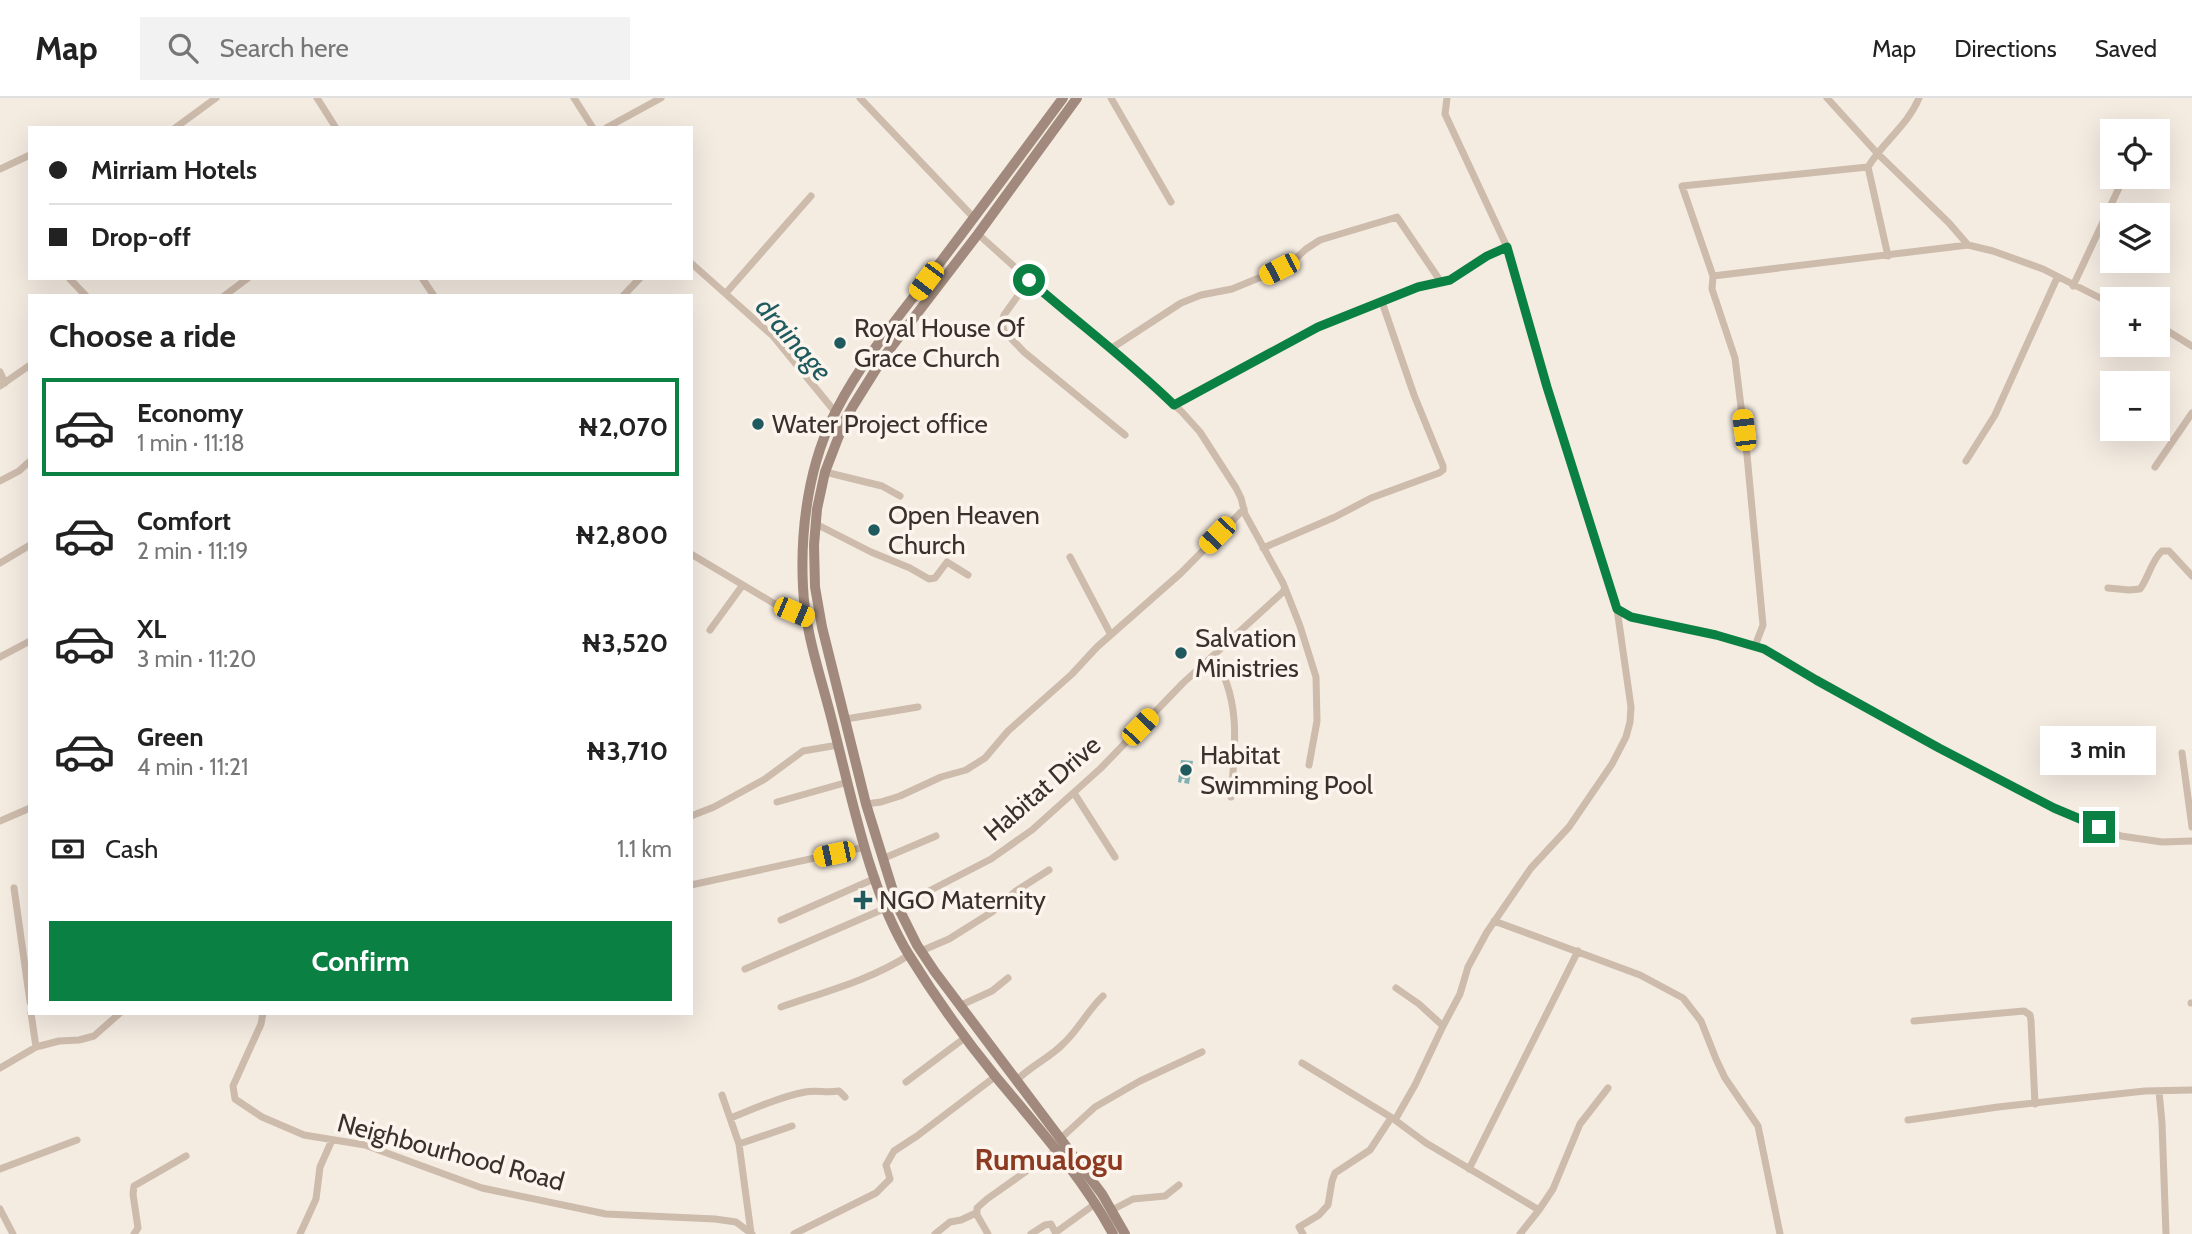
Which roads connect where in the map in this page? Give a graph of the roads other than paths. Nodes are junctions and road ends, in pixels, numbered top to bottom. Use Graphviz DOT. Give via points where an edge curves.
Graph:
graph roads {
  1 [pos="216,98"];
  2 [pos="317,98"];
  3 [pos="574,98"];
  4 [pos="661,98"];
  5 [pos="860,98"];
  6 [pos="1063,98"];
  7 [pos="1077,98"];
  8 [pos="1111,98"];
  9 [pos="1447,98"];
  10 [pos="1827,98"];
  11 [pos="1919,98"];
  12 [pos="178,126"];
  13 [pos="332,126"];
  14 [pos="592,126"];
  15 [pos="610,126"];
  16 [pos="1877,153"];
  17 [pos="28,156"];
  18 [pos="1868,167"];
  19 [pos="0,169"];
  20 [pos="2118,189"];
  21 [pos="811,196"];
  22 [pos="1171,202"];
  23 [pos="974,218"];
  24 [pos="978,234"];
  25 [pos="1968,246"];
  26 [pos="1507,247"];
  27 [pos="1888,256"];
  28 [pos="693,265"];
  29 [pos="1713,276"];
  30 [pos="2057,278"];
  31 [pos="71,280"];
  32 [pos="245,280"];
  33 [pos="638,280"];
  34 [pos="1029,280"];
  35 [pos="1441,282"];
  36 [pos="2073,286"];
  37 [pos="726,293"];
  38 [pos="84,294"];
  39 [pos="227,294"];
  40 [pos="625,294"];
  41 [pos="2100,298"];
  42 [pos="1382,302"];
  43 [pos="2170,332"];
  44 [pos="2192,346"];
  45 [pos="1112,348"];
  46 [pos="28,366"];
  47 [pos="0,372"];
  48 [pos="3,384"];
  49 [pos="1174,405"];
  50 [pos="835,412"];
  51 [pos="2192,413"];
  52 [pos="845,420"];
  53 [pos="1125,435"];
  54 [pos="1966,461"];
  55 [pos="28,463"];
  56 [pos="2155,467"];
  57 [pos="825,472"];
  58 [pos="0,481"];
  59 [pos="900,496"];
  60 [pos="1244,509"];
  61 [pos="816,524"];
  62 [pos="28,546"];
  63 [pos="1263,548"];
  64 [pos="693,555"];
  65 [pos="1070,557"];
  66 [pos="0,563"];
  67 [pos="968,575"];
  68 [pos="2192,576"];
  69 [pos="742,586"];
  70 [pos="1285,588"];
  71 [pos="2108,588"];
  72 [pos="1617,609"];
  73 [pos="807,618"];
  74 [pos="710,630"];
  75 [pos="1111,635"];
  76 [pos="28,642"];
  77 [pos="1755,646"];
  78 [pos="1213,656"];
  79 [pos="0,657"];
  80 [pos="918,707"];
  81 [pos="846,719"];
  82 [pos="838,745"];
  83 [pos="2182,752"];
  84 [pos="1309,765"];
  85 [pos="848,782"];
  86 [pos="1074,793"];
  87 [pos="1231,797"];
  88 [pos="778,802"];
  89 [pos="866,804"];
  90 [pos="28,809"];
  91 [pos="693,815"];
  92 [pos="0,821"];
  93 [pos="2192,827"];
  94 [pos="936,836"];
  95 [pos="2192,841"];
  96 [pos="865,847"];
  97 [pos="1115,858"];
  98 [pos="882,859"];
  99 [pos="1049,870"];
  100 [pos="876,878"];
  101 [pos="693,885"];
  102 [pos="14,888"];
  103 [pos="898,906"];
  104 [pos="886,908"];
  105 [pos="782,920"];
  106 [pos="1494,921"];
  107 [pos="921,951"];
  108 [pos="1577,951"];
  109 [pos="909,955"];
  110 [pos="745,969"];
  111 [pos="1008,978"];
  112 [pos="28,988"];
  113 [pos="1396,988"];
  114 [pos="1103,996"];
  115 [pos="959,1006"];
  116 [pos="781,1007"];
  117 [pos="31,1015"];
  118 [pos="118,1015"];
  119 [pos="263,1015"];
  120 [pos="1914,1021"];
  121 [pos="1443,1026"];
  122 [pos="966,1037"];
  123 [pos="36,1047"];
  124 [pos="1202,1052"];
  125 [pos="1302,1063"];
  126 [pos="0,1068"];
  127 [pos="996,1076"];
  128 [pos="1016,1081"];
  129 [pos="906,1082"];
  130 [pos="1608,1088"];
  131 [pos="2192,1090"];
  132 [pos="2159,1091"];
  133 [pos="722,1094"];
  134 [pos="845,1097"];
  135 [pos="2035,1104"];
  136 [pos="731,1118"];
  137 [pos="1393,1119"];
  138 [pos="1908,1120"];
  139 [pos="792,1126"];
  140 [pos="1060,1139"];
  141 [pos="76,1140"];
  142 [pos="332,1140"];
  143 [pos="740,1144"];
  144 [pos="1055,1151"];
  145 [pos="186,1156"];
  146 [pos="0,1169"];
  147 [pos="1469,1169"];
  148 [pos="1180,1185"];
  149 [pos="1095,1204"];
  150 [pos="0,1209"];
  151 [pos="1112,1210"];
  152 [pos="1539,1210"];
  153 [pos="976,1213"];
  154 [pos="1301,1231"];
  155 [pos="13,1234"];
  156 [pos="134,1234"];
  157 [pos="300,1234"];
  158 [pos="751,1234"];
  159 [pos="794,1234"];
  160 [pos="935,1234"];
  161 [pos="988,1234"];
  162 [pos="1031,1234"];
  163 [pos="1113,1234"];
  164 [pos="1125,1234"];
  165 [pos="1520,1234"];
  166 [pos="1780,1234"];
  167 [pos="2166,1234"];
  1 -- 12 [label="street"];
  2 -- 13 [label="street"];
  3 -- 14 [label="street"];
  4 -- 15 [label="street"];
  5 -- 23 [label="street"];
  6 -- 23 [label="main road"];
  7 -- 24 [label="main road"];
  8 -- 22 [label="street"];
  9 -- 26 [label="street" via="1446,114"];
  10 -- 16 [label="street"];
  11 -- 16 [label="street"];
  16 -- 18 [label="street"];
  16 -- 25 [label="street"];
  17 -- 19 [label="street"];
  18 -- 27 [label="street"];
  18 -- 29 [label="street" via="1682,186"];
  20 -- 36 [label="street"];
  21 -- 37 [label="street"];
  23 -- 50 [label="main road" via="872,352"];
  24 -- 34 [label="street"];
  24 -- 52 [label="main road" via="883,358"];
  25 -- 27 [label="street"];
  25 -- 30 [label="street" via="1993,251"];
  26 -- 35 [label="street"];
  26 -- 72 [label="street"];
  27 -- 29 [label="street"];
  28 -- 37 [label="street"];
  29 -- 77 [label="street" via="1712,289 1735,358 1748,455 1763,625"];
  30 -- 36 [label="street"];
  30 -- 54 [label="street" via="1995,415"];
  31 -- 38 [label="street"];
  32 -- 39 [label="street"];
  33 -- 40 [label="street"];
  34 -- 45 [label="street"];
  34 -- 53 [label="street" via="1004,315 1004,331"];
  35 -- 42 [label="street"];
  35 -- 45 [label="street" via="1397,217 1320,240 1266,275 1181,303"];
  36 -- 41 [label="street"];
  37 -- 50 [label="street" via="773,336"];
  42 -- 49 [label="street" via="1318,327"];
  42 -- 63 [label="street" via="1443,470"];
  43 -- 44 [label="street"];
  45 -- 49 [label="street"];
  46 -- 48 [label="street"];
  47 -- 48 [label="street"];
  49 -- 60 [label="street" via="1211,448"];
  50 -- 52 [label="street"];
  50 -- 73 [label="main road" via="807,508 803,555"];
  51 -- 56 [label="street"];
  52 -- 57 [label="main road"];
  55 -- 58 [label="street"];
  57 -- 59 [label="street" via="882,486"];
  57 -- 61 [label="main road"];
  60 -- 63 [label="street"];
  60 -- 75 [label="street"];
  61 -- 67 [label="street" via="929,579 936,578 947,562"];
  61 -- 81 [label="main road" via="815,587"];
  62 -- 66 [label="street"];
  63 -- 70 [label="street"];
  64 -- 69 [label="street"];
  65 -- 75 [label="street"];
  68 -- 71 [label="street" via="2169,551 2162,551 2140,589"];
  69 -- 73 [label="street"];
  69 -- 74 [label="street"];
  70 -- 78 [label="street, Habitat Drive"];
  70 -- 84 [label="street" via="1316,677 1317,721"];
  72 -- 77 [label="street" via="1631,617"];
  72 -- 106 [label="street" via="1631,707 1626,737 1584,807 1531,868"];
  73 -- 82 [label="main road"];
  75 -- 89 [label="street" via="985,758 900,796"];
  76 -- 79 [label="street"];
  77 -- 95 [label="street" via="2054,808 2121,836"];
  78 -- 86 [label="street, Habitat Drive"];
  78 -- 87 [label="street" via="1226,678 1233,705"];
  80 -- 81 [label="street"];
  81 -- 89 [label="main road"];
  82 -- 85 [label="main road"];
  82 -- 91 [label="street" via="803,751 765,779"];
  83 -- 93 [label="street"];
  85 -- 88 [label="street"];
  85 -- 96 [label="main road"];
  86 -- 97 [label="street"];
  86 -- 103 [label="street, Habitat Drive" via="991,859"];
  89 -- 98 [label="main road"];
  90 -- 92 [label="street"];
  94 -- 98 [label="street"];
  96 -- 100 [label="main road"];
  96 -- 101 [label="street"];
  98 -- 103 [label="main road"];
  99 -- 107 [label="street" via="982,919"];
  100 -- 104 [label="main road"];
  100 -- 105 [label="street"];
  102 -- 112 [label="street"];
  103 -- 107 [label="main road"];
  104 -- 109 [label="main road"];
  104 -- 110 [label="street"];
  106 -- 108 [label="street"];
  106 -- 121 [label="street"];
  107 -- 115 [label="main road"];
  108 -- 147 [label="street"];
  108 -- 166 [label="street" via="1640,975 1683,998 1701,1021 1725,1078 1758,1126"];
  109 -- 116 [label="street" via="869,976"];
  109 -- 122 [label="main road"];
  111 -- 115 [label="street"];
  113 -- 121 [label="street"];
  114 -- 128 [label="street" via="1063,1045"];
  115 -- 128 [label="main road"];
  117 -- 123 [label="street"];
  118 -- 123 [label="street" via="94,1036"];
  119 -- 142 [label="street, Neighbourhood Road" via="233,1086 235,1099 294,1131"];
  120 -- 135 [label="street" via="2024,1011 2031,1021"];
  121 -- 137 [label="street"];
  122 -- 127 [label="main road"];
  122 -- 129 [label="street"];
  123 -- 126 [label="street"];
  124 -- 140 [label="street" via="1095,1107"];
  125 -- 137 [label="street"];
  127 -- 144 [label="main road"];
  127 -- 159 [label="street" via="894,1151 886,1165 890,1179 876,1193"];
  128 -- 140 [label="main road"];
  130 -- 152 [label="street" via="1580,1124 1553,1189"];
  131 -- 132 [label="street"];
  132 -- 135 [label="street"];
  132 -- 167 [label="street"];
  133 -- 136 [label="street"];
  134 -- 136 [label="street" via="839,1091 810,1091"];
  135 -- 138 [label="street"];
  136 -- 143 [label="street"];
  137 -- 147 [label="street"];
  137 -- 154 [label="street" via="1370,1150 1335,1173 1328,1205"];
  139 -- 143 [label="street"];
  140 -- 151 [label="main road"];
  141 -- 146 [label="street"];
  142 -- 157 [label="street" via="320,1167 316,1199"];
  142 -- 158 [label="street, Neighbourhood Road" via="365,1145 482,1188 606,1214 736,1222"];
  143 -- 158 [label="street"];
  144 -- 149 [label="main road"];
  144 -- 153 [label="street" via="987,1199"];
  145 -- 156 [label="street" via="134,1186 138,1228"];
  147 -- 152 [label="street"];
  148 -- 151 [label="street" via="1165,1196 1133,1199"];
  149 -- 162 [label="street" via="1055,1232 1051,1224"];
  149 -- 163 [label="main road"];
  150 -- 155 [label="street"];
  151 -- 164 [label="main road"];
  152 -- 165 [label="street"];
  153 -- 160 [label="street" via="950,1222"];
  153 -- 161 [label="street"];
}
